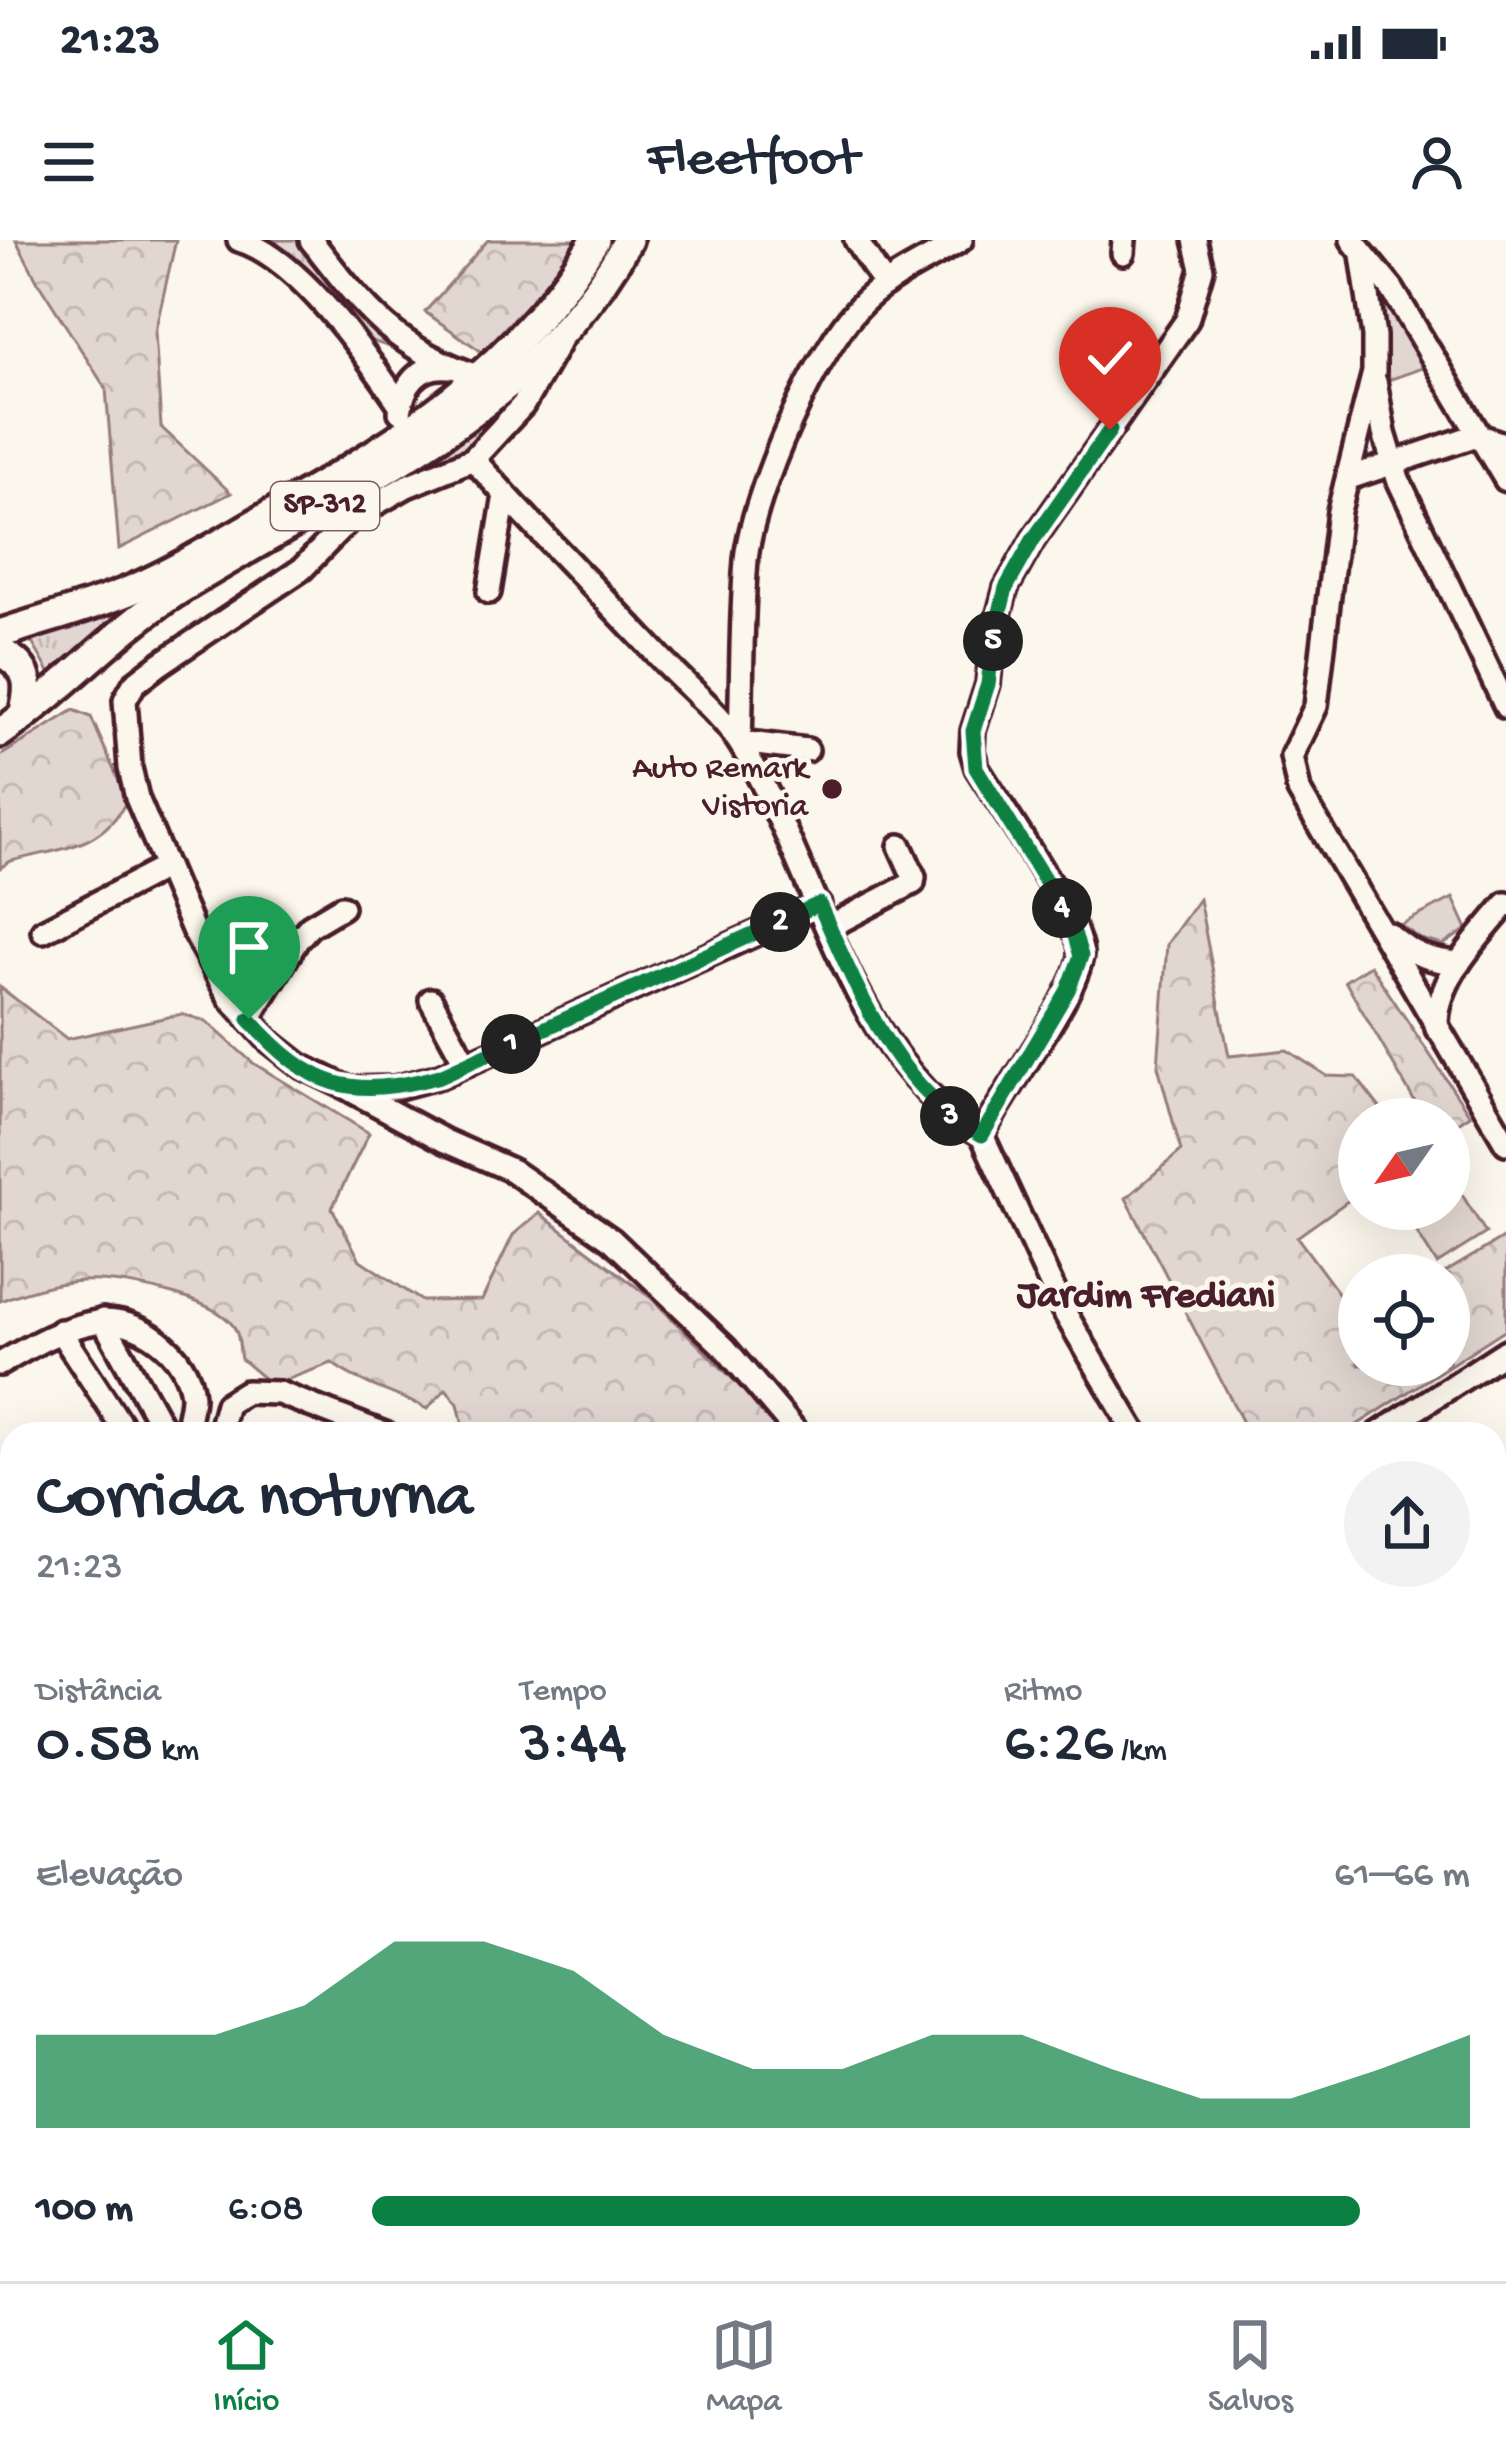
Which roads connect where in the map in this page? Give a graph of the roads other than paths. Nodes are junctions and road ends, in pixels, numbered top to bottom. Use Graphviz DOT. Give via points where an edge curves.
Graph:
graph roads {
  1 [pos="239,240"];
  2 [pos="311,240"];
  3 [pos="595,240"];
  4 [pos="628,240"];
  5 [pos="856,240"];
  6 [pos="961,240"];
  7 [pos="1196,240"];
  8 [pos="1357,247"];
  9 [pos="885,286"];
  10 [pos="565,328"];
  11 [pos="450,367"];
  12 [pos="1374,372"];
  13 [pos="481,377"];
  14 [pos="400,406"];
  15 [pos="1477,435"];
  16 [pos="400,439"];
  17 [pos="1506,445"];
  18 [pos="473,459"];
  19 [pos="1392,464"];
  20 [pos="1348,478"];
  21 [pos="1506,480"];
  22 [pos="505,495"];
  23 [pos="316,512"];
  24 [pos="351,518"];
  25 [pos="489,592"];
  26 [pos="0,634"];
  27 [pos="0,652"];
  28 [pos="1506,707"];
  29 [pos="12,724"];
  30 [pos="740,742"];
  31 [pos="807,750"];
  32 [pos="900,846"];
  33 [pos="166,867"];
  34 [pos="819,904"];
  35 [pos="1506,904"];
  36 [pos="342,908"];
  37 [pos="1375,922"];
  38 [pos="829,927"];
  39 [pos="43,932"];
  40 [pos="1460,963"];
  41 [pos="431,1000"];
  42 [pos="249,1019"];
  43 [pos="1437,1030"];
  44 [pos="466,1064"];
  45 [pos="349,1089"];
  46 [pos="982,1135"];
  47 [pos="1506,1144"];
  48 [pos="103,1320"];
  49 [pos="60,1331"];
  50 [pos="1506,1351"];
  51 [pos="0,1364"];
  52 [pos="119,1422"];
  53 [pos="159,1422"];
  54 [pos="188,1422"];
  55 [pos="222,1422"];
  56 [pos="354,1422"];
  57 [pos="788,1422"];
  58 [pos="1129,1422"];
  59 [pos="1397,1422"];
  1 -- 14 [label="street" via="291,272"];
  2 -- 11 [label="street" via="403,343"];
  3 -- 13 [label="main road, SP-312" via="525,337"];
  4 -- 10 [label="main road, SP-312"];
  5 -- 9 [label="street"];
  6 -- 9 [label="street"];
  7 -- 46 [label="street" via="1202,268 1187,320 1033,540 1006,588 994,636 973,731 976,768 1071,923 1081,956"];
  8 -- 12 [label="street"];
  8 -- 15 [label="street" via="1392,289"];
  9 -- 30 [label="street" via="848,318 813,377 756,510 746,556"];
  10 -- 18 [label="street" via="539,381"];
  10 -- 23 [label="main road, SP-312" via="467,417"];
  11 -- 13 [label="street"];
  11 -- 14 [label="street" via="411,379"];
  12 -- 19 [label="street"];
  12 -- 20 [label="street"];
  13 -- 16 [label="main road, SP-312"];
  14 -- 16 [label="street"];
  15 -- 17 [label="street"];
  15 -- 19 [label="street"];
  15 -- 21 [label="street"];
  16 -- 26 [label="main road, SP-312" via="174,569"];
  18 -- 22 [label="street"];
  18 -- 24 [label="street"];
  19 -- 20 [label="street"];
  19 -- 28 [label="street"];
  20 -- 37 [label="street" via="1316,706 1292,770"];
  22 -- 25 [label="street"];
  22 -- 30 [label="street"];
  23 -- 24 [label="street"];
  23 -- 29 [label="main road, SP-312" via="153,608"];
  24 -- 33 [label="street" via="284,583 134,684 125,700 137,798"];
  27 -- 29 [label="main road" via="22,665 29,683"];
  30 -- 31 [label="street"];
  30 -- 34 [label="street"];
  32 -- 38 [label="street" via="913,883"];
  33 -- 39 [label="street"];
  33 -- 42 [label="street" via="230,998"];
  34 -- 38 [label="street"];
  34 -- 44 [label="street"];
  35 -- 40 [label="street"];
  36 -- 42 [label="street" via="298,939"];
  37 -- 40 [label="street" via="1406,950"];
  37 -- 43 [label="street"];
  38 -- 46 [label="street" via="884,1042 936,1104"];
  40 -- 43 [label="street" via="1436,1008"];
  41 -- 44 [label="street"];
  42 -- 45 [label="street" via="301,1066"];
  43 -- 47 [label="street"];
  44 -- 45 [label="street" via="395,1088"];
  45 -- 57 [label="street" via="512,1170 612,1240 725,1348"];
  46 -- 58 [label="street" via="1062,1308"];
  48 -- 49 [label="street"];
  48 -- 53 [label="street"];
  48 -- 54 [label="street" via="169,1348 192,1396"];
  49 -- 51 [label="street"];
  49 -- 52 [label="street"];
  50 -- 59 [label="street"];
  55 -- 56 [label="street" via="227,1404 246,1392 279,1393"];
}
